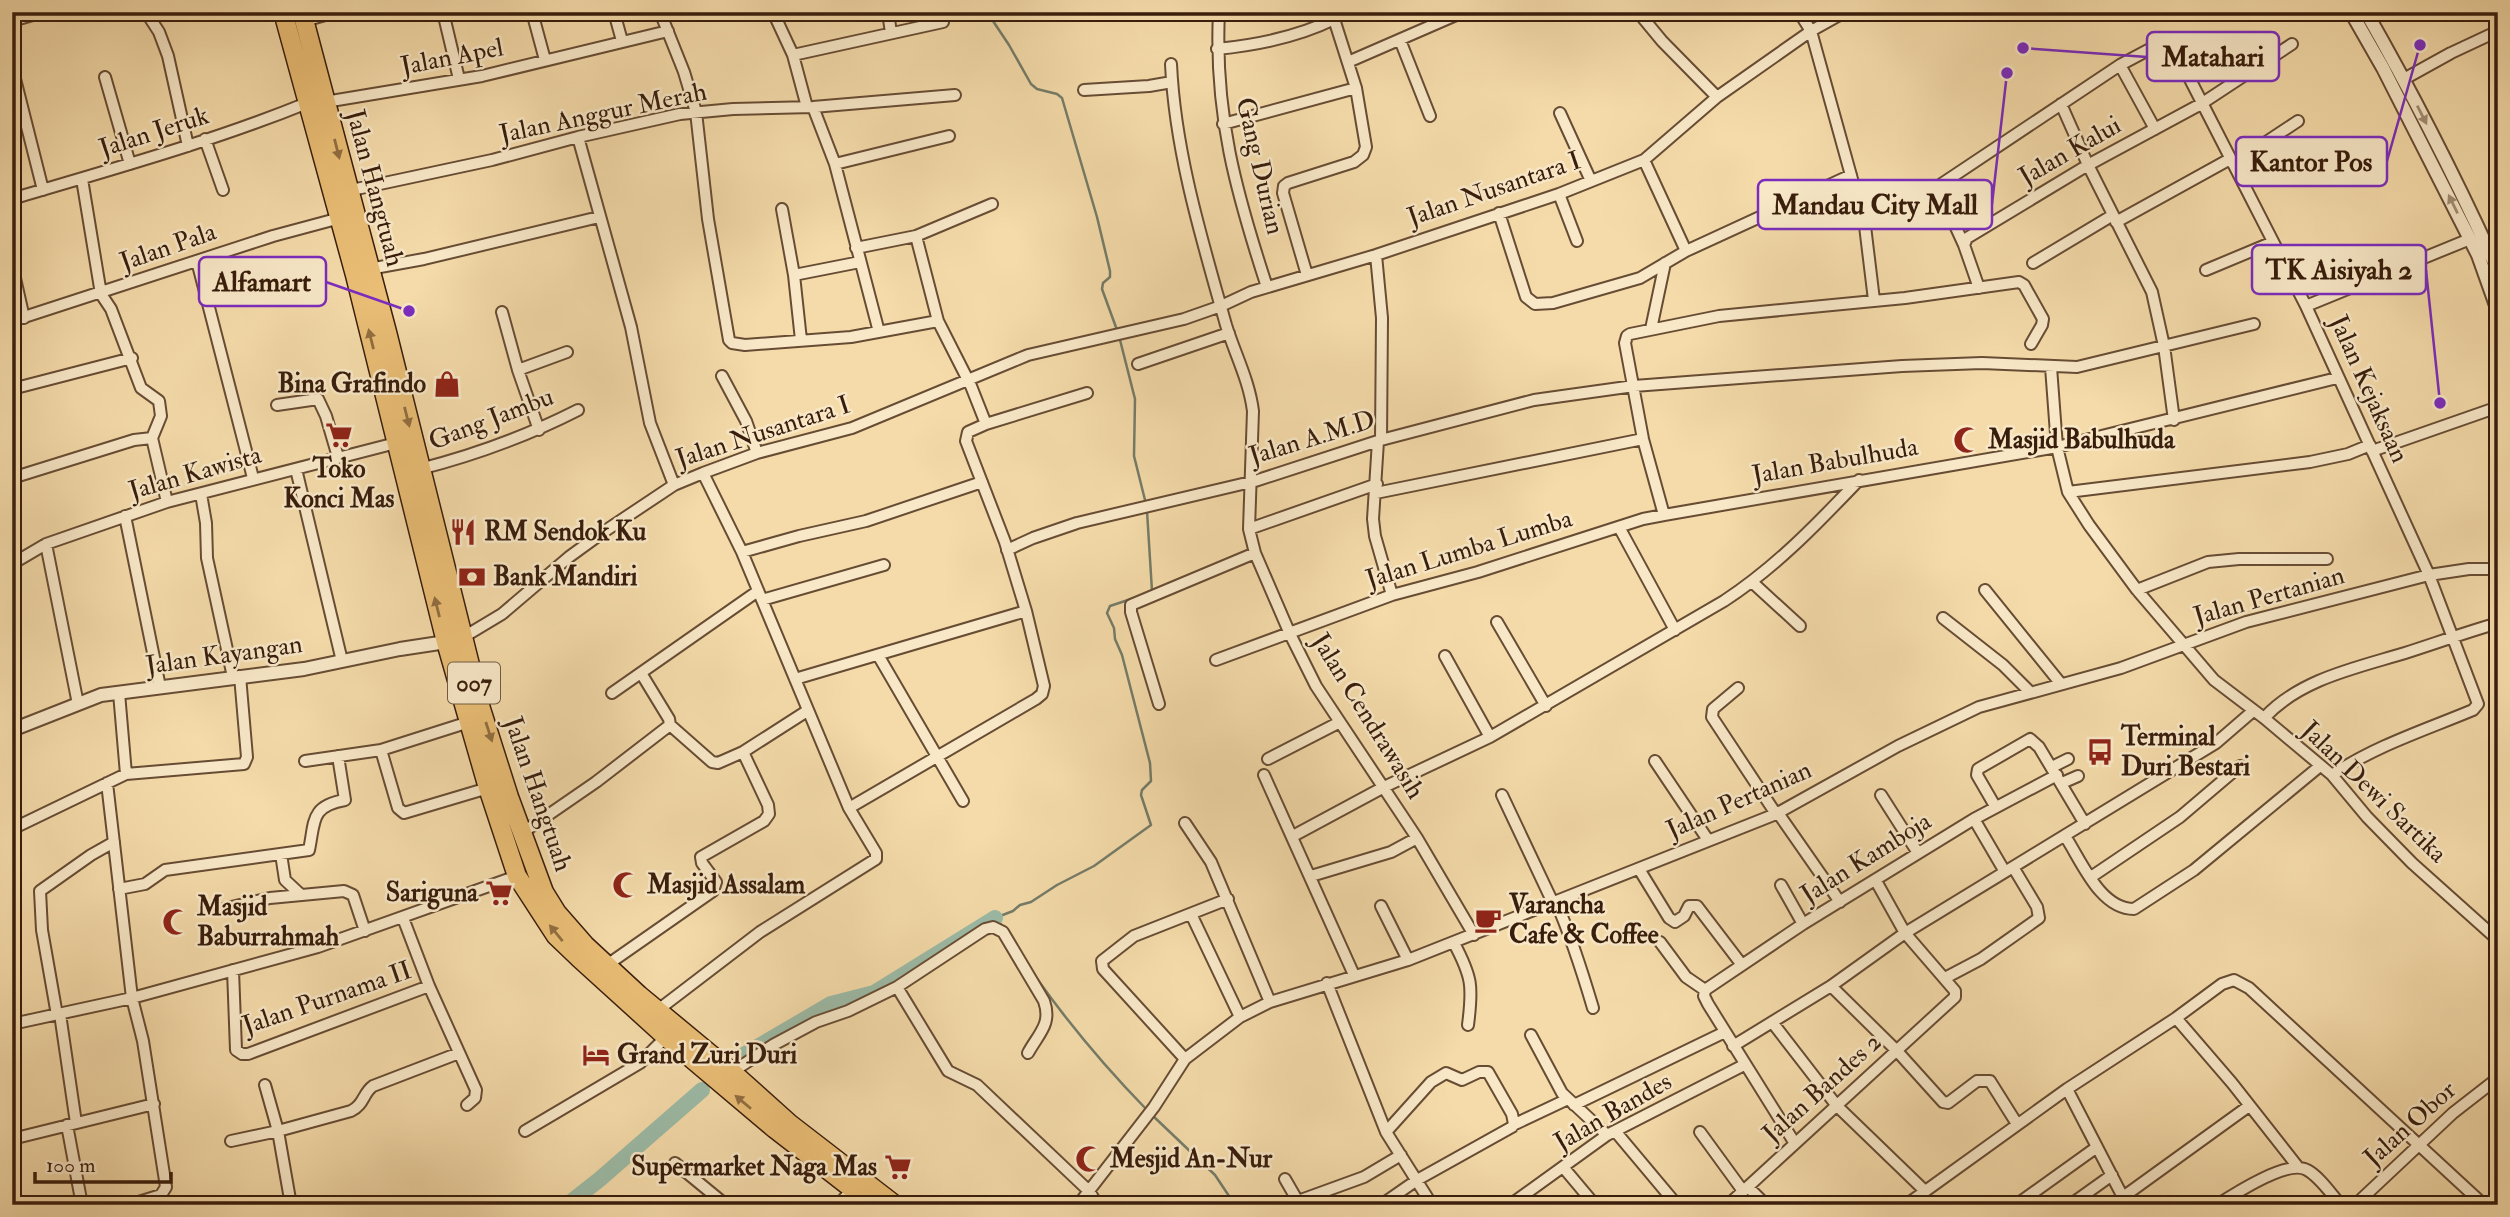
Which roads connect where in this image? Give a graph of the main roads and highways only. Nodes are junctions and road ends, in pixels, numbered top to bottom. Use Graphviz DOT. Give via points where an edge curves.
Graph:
graph roads {
  1 [pos="283,12"];
  2 [pos="303,17"];
  3 [pos="316,103"];
  4 [pos="424,519"];
  5 [pos="454,640"];
  6 [pos="635,999"];
  7 [pos="873,1205"];
  8 [pos="895,1205"];
  1 -- 3 [label="highway, Jalan Hangtuah / 007"];
  2 -- 3 [label="highway, Jalan Hangtuah / 007"];
  4 -- 3 [label="highway, Jalan Hangtuah / 007, one-way" via="396,443"];
  3 -- 4 [label="highway, Jalan Hangtuah / 007, one-way" via="347,191 387,332 420,469"];
  4 -- 5 [label="highway, Jalan Hangtuah / 007"];
  5 -- 6 [label="highway, Jalan Hangtuah / 007, one-way" via="544,892 557,913"];
  6 -- 5 [label="highway, Jalan Hangtuah / 007, one-way" via="556,936 517,877 469,722"];
  7 -- 6 [label="highway, Jalan Hangtuah / 007, one-way" via="666,1037"];
  6 -- 8 [label="highway, Jalan Hangtuah / 007" via="657,1010 790,1124"];
}
